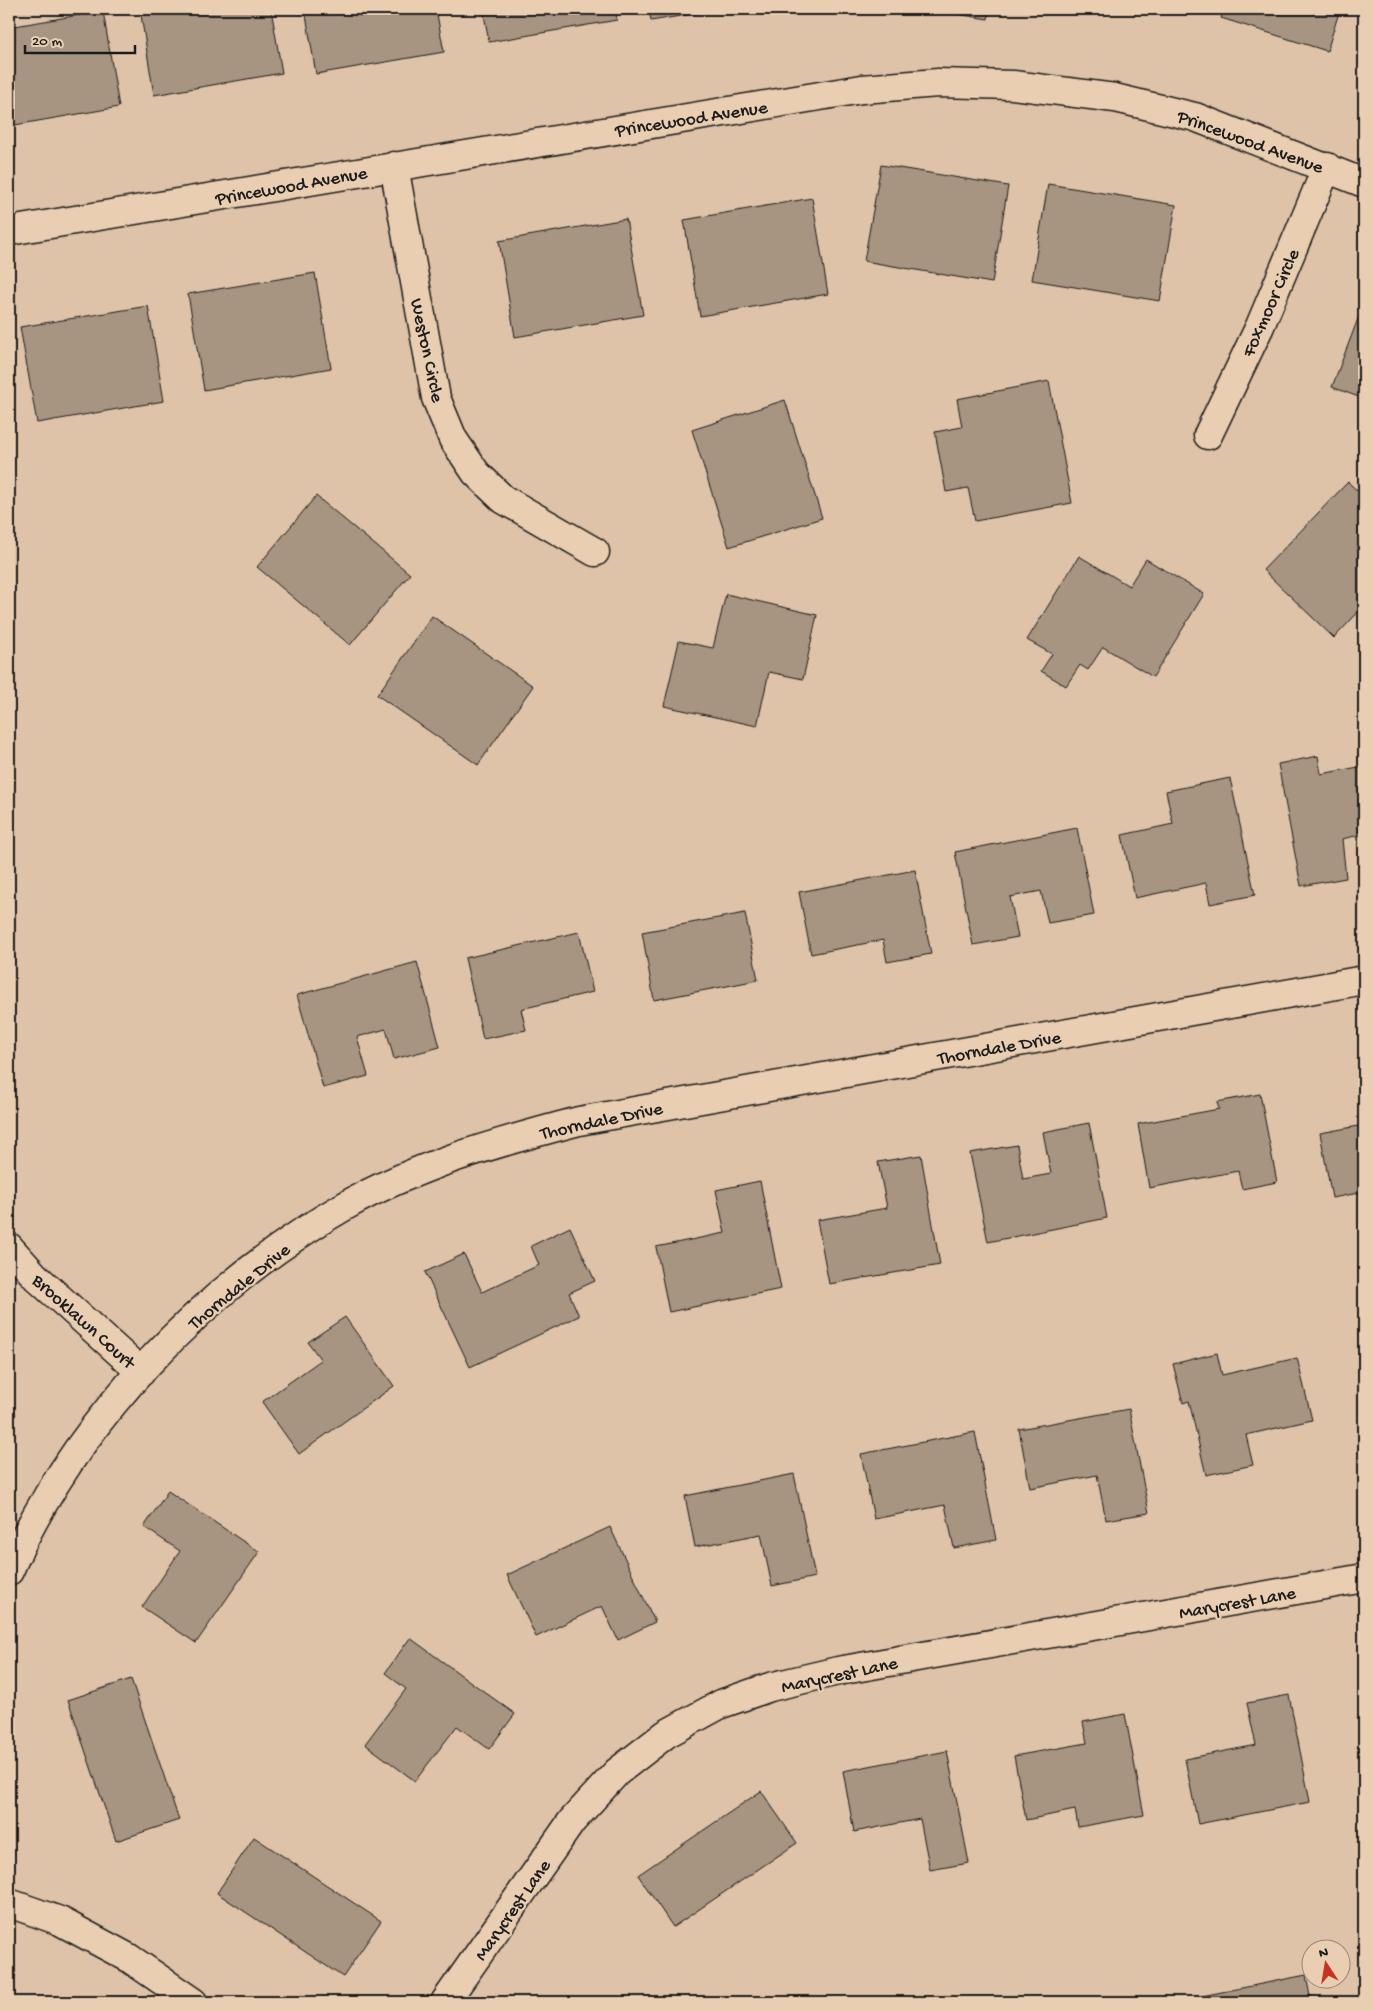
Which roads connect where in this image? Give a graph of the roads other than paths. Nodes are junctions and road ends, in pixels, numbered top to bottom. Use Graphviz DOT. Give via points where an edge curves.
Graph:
graph roads {
  1 [pos="394,166"];
  2 [pos="1327,167"];
  3 [pos="1364,182"];
  4 [pos="9,231"];
  5 [pos="1208,435"];
  6 [pos="595,552"];
  7 [pos="1364,980"];
  8 [pos="9,1246"];
  9 [pos="141,1372"];
  10 [pos="9,1571"];
  11 [pos="1364,1578"];
  12 [pos="9,1903"];
  13 [pos="194,2002"];
  14 [pos="445,2002"];
  1 -- 2 [label="street, Princewood Avenue" via="862,89 938,83 1013,85 1114,98 1195,117"];
  1 -- 4 [label="street, Princewood Avenue"];
  1 -- 6 [label="street, Weston Circle" via="436,398 452,439 476,473 503,499"];
  2 -- 3 [label="street, Princewood Avenue"];
  2 -- 5 [label="street, Foxmoor Circle" via="1260,326"];
  7 -- 9 [label="street, Thorndale Drive" via="579,1121 501,1142 421,1170 346,1206 278,1249 199,1313"];
  8 -- 9 [label="street, Brooklawn Court" via="36,1277"];
  9 -- 10 [label="street, Thorndale Drive" via="118,1397 62,1474 20,1545"];
  11 -- 14 [label="street, Marycrest Lane" via="838,1671 770,1687 722,1704 666,1734 617,1772 572,1822"];
  12 -- 13 [label="street" via="60,1921 120,1953"];
}
